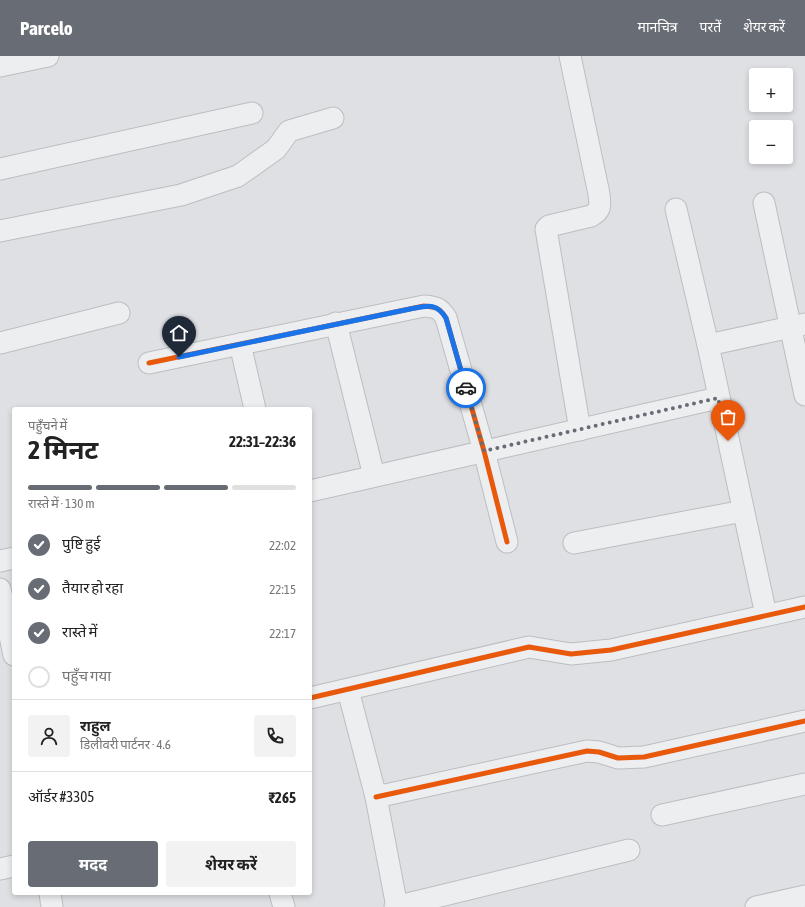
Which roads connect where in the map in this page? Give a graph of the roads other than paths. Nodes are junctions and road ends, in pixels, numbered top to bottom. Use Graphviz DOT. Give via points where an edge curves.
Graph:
graph roads {
  1 [pos="48,56"];
  2 [pos="570,56"];
  3 [pos="0,66"];
  4 [pos="252,113"];
  5 [pos="333,118"];
  6 [pos="0,169"];
  7 [pos="764,203"];
  8 [pos="676,209"];
  9 [pos="0,231"];
  10 [pos="119,313"];
  11 [pos="336,323"];
  12 [pos="798,325"];
  13 [pos="0,343"];
  14 [pos="240,344"];
  15 [pos="708,345"];
  16 [pos="149,363"];
  17 [pos="805,395"];
  18 [pos="718,398"];
  19 [pos="255,407"];
  20 [pos="580,430"];
  21 [pos="484,451"];
  22 [pos="374,476"];
  23 [pos="312,491"];
  24 [pos="743,511"];
  25 [pos="507,542"];
  26 [pos="574,543"];
  27 [pos="12,558"];
  28 [pos="0,561"];
  29 [pos="0,589"];
  30 [pos="805,606"];
  31 [pos="766,615"];
  32 [pos="4,632"];
  33 [pos="12,650"];
  34 [pos="348,690"];
  35 [pos="312,692"];
  36 [pos="805,721"];
  37 [pos="805,784"];
  38 [pos="376,797"];
  39 [pos="662,815"];
  40 [pos="629,850"];
  41 [pos="12,866"];
  42 [pos="0,869"];
  43 [pos="50,895"];
  44 [pos="281,895"];
  45 [pos="805,896"];
  46 [pos="52,907"];
  47 [pos="284,907"];
  48 [pos="396,907"];
  49 [pos="756,907"];
  1 -- 3 [label="street"];
  2 -- 20 [label="street" via="600,209 592,216 549,226 546,230"];
  4 -- 6 [label="street"];
  5 -- 9 [label="street" via="289,131 276,149 238,176 182,195"];
  7 -- 12 [label="street"];
  8 -- 15 [label="street"];
  10 -- 13 [label="street"];
  11 -- 14 [label="street"];
  11 -- 21 [label="street" via="424,306 440,309 446,318"];
  11 -- 22 [label="street"];
  12 -- 15 [label="street"];
  12 -- 17 [label="street"];
  14 -- 16 [label="street"];
  14 -- 19 [label="street"];
  15 -- 18 [label="street"];
  18 -- 20 [label="street"];
  18 -- 24 [label="street"];
  20 -- 21 [label="street"];
  21 -- 22 [label="street"];
  21 -- 25 [label="street"];
  22 -- 23 [label="street"];
  24 -- 26 [label="street"];
  24 -- 31 [label="street"];
  27 -- 28 [label="street"];
  29 -- 32 [label="street"];
  30 -- 31 [label="street"];
  31 -- 34 [label="street" via="610,650 570,654 529,647"];
  32 -- 33 [label="street"];
  34 -- 35 [label="street"];
  34 -- 38 [label="street"];
  36 -- 38 [label="street" via="644,757 618,758 587,751"];
  37 -- 39 [label="street"];
  38 -- 48 [label="street"];
  40 -- 48 [label="street"];
  41 -- 42 [label="street"];
  43 -- 46 [label="street"];
  44 -- 47 [label="street"];
  45 -- 49 [label="street"];
}
